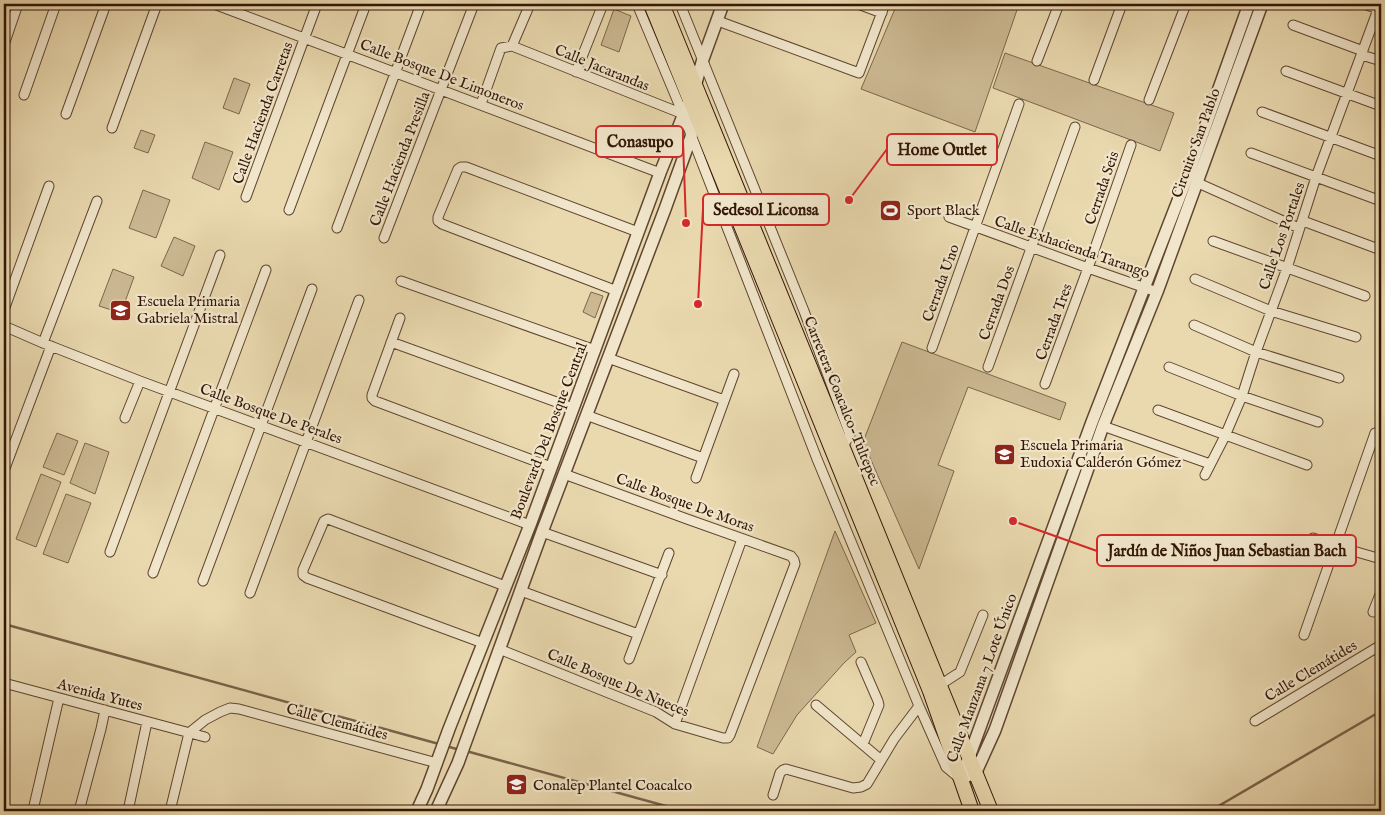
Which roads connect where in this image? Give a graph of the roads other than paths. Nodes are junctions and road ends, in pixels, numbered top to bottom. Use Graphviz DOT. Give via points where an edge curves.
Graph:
graph roads {
  1 [pos="18,4"];
  2 [pos="56,4"];
  3 [pos="106,4"];
  4 [pos="157,4"];
  5 [pos="214,4"];
  6 [pos="318,4"];
  7 [pos="366,4"];
  8 [pos="421,4"];
  9 [pos="474,4"];
  10 [pos="530,4"];
  11 [pos="604,4"];
  12 [pos="637,4"];
  13 [pos="650,4"];
  14 [pos="662,4"];
  15 [pos="680,4"];
  16 [pos="723,4"];
  17 [pos="858,4"];
  18 [pos="1059,4"];
  19 [pos="1122,4"];
  20 [pos="1186,4"];
  21 [pos="1249,4"];
  22 [pos="1261,4"];
  23 [pos="1364,4"];
  24 [pos="884,8"];
  25 [pos="1380,8"];
  26 [pos="718,22"];
  27 [pos="1293,26"];
  28 [pos="305,38"];
  29 [pos="4,45"];
  30 [pos="512,46"];
  31 [pos="1363,53"];
  32 [pos="348,54"];
  33 [pos="702,59"];
  34 [pos="1038,61"];
  35 [pos="1381,61"];
  36 [pos="1226,68"];
  37 [pos="1286,71"];
  38 [pos="395,72"];
  39 [pos="576,72"];
  40 [pos="1237,73"];
  41 [pos="1094,80"];
  42 [pos="441,90"];
  43 [pos="694,92"];
  44 [pos="1348,94"];
  45 [pos="24,95"];
  46 [pos="1149,100"];
  47 [pos="481,104"];
  48 [pos="1019,104"];
  49 [pos="1381,106"];
  50 [pos="1262,112"];
  51 [pos="689,113"];
  52 [pos="66,114"];
  53 [pos="1074,127"];
  54 [pos="112,128"];
  55 [pos="692,137"];
  56 [pos="1331,137"];
  57 [pos="1131,145"];
  58 [pos="1251,154"];
  59 [pos="1381,156"];
  60 [pos="660,173"];
  61 [pos="1316,178"];
  62 [pos="1198,183"];
  63 [pos="49,186"];
  64 [pos="246,197"];
  65 [pos="96,201"];
  66 [pos="1381,201"];
  67 [pos="649,203"];
  68 [pos="665,209"];
  69 [pos="289,210"];
  70 [pos="949,217"];
  71 [pos="1301,224"];
  72 [pos="337,228"];
  73 [pos="975,228"];
  74 [pos="638,232"];
  75 [pos="384,238"];
  76 [pos="1213,241"];
  77 [pos="1032,247"];
  78 [pos="1381,250"];
  79 [pos="220,255"];
  80 [pos="1088,268"];
  81 [pos="1287,268"];
  82 [pos="266,270"];
  83 [pos="1195,279"];
  84 [pos="401,282"];
  85 [pos="1145,288"];
  86 [pos="312,289"];
  87 [pos="617,291"];
  88 [pos="1157,292"];
  89 [pos="1365,296"];
  90 [pos="359,300"];
  91 [pos="4,310"];
  92 [pos="1271,311"];
  93 [pos="400,318"];
  94 [pos="1194,325"];
  95 [pos="4,328"];
  96 [pos="1356,337"];
  97 [pos="391,342"];
  98 [pos="47,344"];
  99 [pos="932,348"];
  100 [pos="595,350"];
  101 [pos="1256,352"];
  102 [pos="608,358"];
  103 [pos="988,367"];
  104 [pos="1169,367"];
  105 [pos="1111,373"];
  106 [pos="734,374"];
  107 [pos="1122,378"];
  108 [pos="1339,378"];
  109 [pos="140,381"];
  110 [pos="1045,384"];
  111 [pos="169,392"];
  112 [pos="1242,396"];
  113 [pos="724,400"];
  114 [pos="214,408"];
  115 [pos="573,408"];
  116 [pos="1158,410"];
  117 [pos="586,415"];
  118 [pos="125,418"];
  119 [pos="1318,422"];
  120 [pos="261,425"];
  121 [pos="1103,426"];
  122 [pos="1374,433"];
  123 [pos="1226,436"];
  124 [pos="560,441"];
  125 [pos="306,442"];
  126 [pos="575,446"];
  127 [pos="843,446"];
  128 [pos="703,458"];
  129 [pos="1210,464"];
  130 [pos="1307,465"];
  131 [pos="551,467"];
  132 [pos="4,471"];
  133 [pos="564,474"];
  134 [pos="1205,475"];
  135 [pos="696,478"];
  136 [pos="530,525"];
  137 [pos="542,532"];
  138 [pos="1313,538"];
  139 [pos="742,539"];
  140 [pos="1336,546"];
  141 [pos="110,552"];
  142 [pos="669,553"];
  143 [pos="1381,559"];
  144 [pos="153,573"];
  145 [pos="662,575"];
  146 [pos="204,581"];
  147 [pos="506,586"];
  148 [pos="521,591"];
  149 [pos="1381,592"];
  150 [pos="250,593"];
  151 [pos="1373,612"];
  152 [pos="983,615"];
  153 [pos="638,634"];
  154 [pos="1304,635"];
  155 [pos="483,643"];
  156 [pos="1381,645"];
  157 [pos="499,649"];
  158 [pos="629,659"];
  159 [pos="861,662"];
  160 [pos="474,666"];
  161 [pos="490,671"];
  162 [pos="4,683"];
  163 [pos="940,685"];
  164 [pos="59,698"];
  165 [pos="816,705"];
  166 [pos="919,706"];
  167 [pos="104,710"];
  168 [pos="1255,721"];
  169 [pos="147,722"];
  170 [pos="675,724"];
  171 [pos="189,733"];
  172 [pos="205,737"];
  173 [pos="728,738"];
  174 [pos="863,744"];
  175 [pos="970,757"];
  176 [pos="438,760"];
  177 [pos="881,760"];
  178 [pos="976,772"];
  179 [pos="961,779"];
  180 [pos="773,795"];
  181 [pos="32,810"];
  182 [pos="79,811"];
  183 [pos="128,811"];
  184 [pos="170,811"];
  185 [pos="417,811"];
  186 [pos="436,811"];
  187 [pos="972,811"];
  188 [pos="992,811"];
  1 -- 29 [label="street"];
  2 -- 45 [label="street"];
  3 -- 52 [label="street"];
  4 -- 54 [label="street"];
  5 -- 28 [label="street, Calle Bosque De Limoneros"];
  6 -- 28 [label="street, Calle Hacienda Carretas"];
  7 -- 32 [label="street"];
  8 -- 38 [label="street"];
  9 -- 42 [label="street, Calle Hacienda Presilla"];
  10 -- 30 [label="street"];
  11 -- 39 [label="street"];
  12 -- 51 [label="street"];
  13 -- 43 [label="main road, Carretera Coacalco-Tultepec"];
  14 -- 43 [label="main road, Carretera Coacalco-Tultepec"];
  15 -- 33 [label="street"];
  16 -- 26 [label="street"];
  17 -- 24 [label="street"];
  18 -- 34 [label="street"];
  19 -- 41 [label="street"];
  20 -- 46 [label="street"];
  21 -- 36 [label="street, Circuito San Pablo"];
  22 -- 40 [label="street, Circuito San Pablo"];
  23 -- 25 [label="street"];
  24 -- 26 [label="street" via="860,72 856,73"];
  25 -- 31 [label="street, Calle Los Portales"];
  26 -- 33 [label="street"];
  27 -- 31 [label="street"];
  28 -- 32 [label="street, Calle Bosque De Limoneros"];
  28 -- 64 [label="street, Calle Hacienda Carretas"];
  30 -- 39 [label="street, Calle Jacarandas"];
  30 -- 47 [label="street" via="500,48"];
  31 -- 35 [label="street"];
  31 -- 44 [label="street, Calle Los Portales"];
  32 -- 38 [label="street, Calle Bosque De Limoneros"];
  32 -- 69 [label="street"];
  33 -- 43 [label="street"];
  33 -- 127 [label="street" via="804,311 850,435"];
  36 -- 40 [label="street"];
  36 -- 85 [label="street, Circuito San Pablo"];
  37 -- 44 [label="street"];
  38 -- 42 [label="street, Calle Bosque De Limoneros"];
  38 -- 72 [label="street"];
  39 -- 51 [label="street, Calle Jacarandas"];
  40 -- 62 [label="street, Circuito San Pablo"];
  42 -- 47 [label="street, Calle Bosque De Limoneros"];
  42 -- 75 [label="street, Calle Hacienda Presilla"];
  43 -- 51 [label="main road, Carretera Coacalco-Tultepec"];
  43 -- 127 [label="main road, Carretera Coacalco-Tultepec"];
  44 -- 49 [label="street"];
  44 -- 56 [label="street, Calle Los Portales"];
  47 -- 60 [label="street, Calle Bosque De Limoneros"];
  48 -- 73 [label="street, Cerrada Uno"];
  50 -- 56 [label="street"];
  51 -- 55 [label="street, Boulevard Del Bosque Central"];
  51 -- 60 [label="street, Boulevard Del Bosque Central"];
  51 -- 179 [label="main road, Carretera Coacalco-Tultepec" via="930,691"];
  53 -- 77 [label="street, Cerrada Dos"];
  55 -- 68 [label="street, Boulevard Del Bosque Central"];
  55 -- 166 [label="street" via="817,459"];
  56 -- 59 [label="street"];
  56 -- 61 [label="street, Calle Los Portales"];
  57 -- 80 [label="street, Cerrada Seis"];
  58 -- 61 [label="street"];
  60 -- 67 [label="street, Boulevard Del Bosque Central"];
  61 -- 66 [label="street"];
  61 -- 71 [label="street, Calle Los Portales"];
  62 -- 71 [label="street"];
  62 -- 88 [label="street, Circuito San Pablo"];
  63 -- 91 [label="street"];
  65 -- 98 [label="street"];
  67 -- 68 [label="street"];
  67 -- 74 [label="street, Boulevard Del Bosque Central"];
  68 -- 102 [label="street, Boulevard Del Bosque Central"];
  70 -- 73 [label="street, Calle Exhacienda Tarango"];
  71 -- 78 [label="street"];
  71 -- 81 [label="street, Calle Los Portales"];
  73 -- 77 [label="street, Calle Exhacienda Tarango"];
  73 -- 99 [label="street, Cerrada Uno"];
  74 -- 87 [label="street, Boulevard Del Bosque Central"];
  74 -- 87 [label="street" via="466,167 458,169 438,217 442,224"];
  76 -- 81 [label="street"];
  77 -- 80 [label="street, Calle Exhacienda Tarango"];
  77 -- 103 [label="street, Cerrada Dos"];
  79 -- 111 [label="street"];
  80 -- 85 [label="street, Calle Exhacienda Tarango"];
  80 -- 110 [label="street, Cerrada Tres"];
  81 -- 89 [label="street"];
  81 -- 92 [label="street, Calle Los Portales"];
  82 -- 114 [label="street"];
  83 -- 92 [label="street"];
  84 -- 100 [label="street"];
  85 -- 88 [label="street, Calle Exhacienda Tarango"];
  85 -- 105 [label="street, Calle Manzana 7 Lote Único"];
  86 -- 120 [label="street"];
  87 -- 100 [label="street, Boulevard Del Bosque Central"];
  88 -- 107 [label="street, Calle Manzana 7 Lote Único"];
  90 -- 125 [label="street"];
  92 -- 96 [label="street"];
  92 -- 101 [label="street, Calle Los Portales"];
  93 -- 97 [label="street"];
  94 -- 101 [label="street"];
  95 -- 98 [label="street, Calle Bosque De Perales"];
  97 -- 115 [label="street"];
  97 -- 131 [label="street" via="372,398"];
  98 -- 109 [label="street, Calle Bosque De Perales"];
  98 -- 132 [label="street"];
  100 -- 115 [label="street, Boulevard Del Bosque Central"];
  101 -- 108 [label="street"];
  101 -- 112 [label="street, Calle Los Portales"];
  102 -- 113 [label="street"];
  102 -- 117 [label="street, Boulevard Del Bosque Central"];
  104 -- 112 [label="street"];
  105 -- 107 [label="street"];
  105 -- 175 [label="street, Calle Manzana 7 Lote Único"];
  106 -- 113 [label="street"];
  107 -- 121 [label="street, Calle Manzana 7 Lote Único"];
  109 -- 111 [label="street, Calle Bosque De Perales"];
  109 -- 118 [label="street"];
  111 -- 114 [label="street, Calle Bosque De Perales"];
  111 -- 141 [label="street"];
  112 -- 119 [label="street"];
  112 -- 123 [label="street, Calle Los Portales"];
  113 -- 128 [label="street"];
  114 -- 120 [label="street, Calle Bosque De Perales"];
  114 -- 144 [label="street"];
  115 -- 124 [label="street, Boulevard Del Bosque Central"];
  116 -- 123 [label="street"];
  117 -- 126 [label="street, Boulevard Del Bosque Central"];
  117 -- 128 [label="street"];
  120 -- 125 [label="street, Calle Bosque De Perales"];
  120 -- 146 [label="street"];
  121 -- 129 [label="street"];
  121 -- 178 [label="street, Calle Manzana 7 Lote Único" via="998,721"];
  122 -- 140 [label="street"];
  123 -- 129 [label="street, Calle Los Portales"];
  123 -- 130 [label="street"];
  124 -- 126 [label="street"];
  124 -- 131 [label="street, Boulevard Del Bosque Central"];
  125 -- 136 [label="street, Calle Bosque De Perales"];
  125 -- 150 [label="street"];
  126 -- 133 [label="street, Boulevard Del Bosque Central"];
  127 -- 163 [label="main road, Carretera Coacalco-Tultepec"];
  128 -- 135 [label="street"];
  129 -- 134 [label="street, Calle Los Portales"];
  131 -- 136 [label="street, Boulevard Del Bosque Central"];
  133 -- 137 [label="street, Boulevard Del Bosque Central"];
  133 -- 139 [label="street, Calle Bosque De Moras"];
  136 -- 147 [label="street, Boulevard Del Bosque Central"];
  137 -- 145 [label="street"];
  137 -- 148 [label="street, Boulevard Del Bosque Central"];
  138 -- 140 [label="street"];
  139 -- 170 [label="street"];
  139 -- 173 [label="street, Calle Bosque De Moras" via="791,556 796,564"];
  140 -- 143 [label="street"];
  140 -- 154 [label="street"];
  142 -- 145 [label="street"];
  145 -- 153 [label="street"];
  147 -- 155 [label="street, Boulevard Del Bosque Central"];
  147 -- 155 [label="street" via="328,519 324,521 303,570 307,578"];
  148 -- 153 [label="street"];
  148 -- 157 [label="street, Boulevard Del Bosque Central"];
  149 -- 151 [label="street"];
  152 -- 163 [label="street" via="960,672"];
  153 -- 158 [label="street"];
  155 -- 160 [label="street, Boulevard Del Bosque Central"];
  156 -- 168 [label="street, Calle Clemátides"];
  157 -- 161 [label="street, Boulevard Del Bosque Central"];
  157 -- 170 [label="street, Calle Bosque De Nueces" via="656,712"];
  159 -- 174 [label="street" via="879,705"];
  160 -- 161 [label="street"];
  160 -- 176 [label="street, Boulevard Del Bosque Central"];
  161 -- 186 [label="street, Boulevard Del Bosque Central" via="458,763"];
  162 -- 164 [label="street, Avenida Yutes"];
  163 -- 175 [label="main road, Carretera Coacalco-Tultepec"];
  164 -- 167 [label="street, Avenida Yutes"];
  164 -- 181 [label="street"];
  165 -- 174 [label="street"];
  166 -- 177 [label="street"];
  166 -- 179 [label="street" via="946,767"];
  167 -- 169 [label="street, Avenida Yutes"];
  167 -- 182 [label="street"];
  169 -- 171 [label="street, Avenida Yutes"];
  169 -- 183 [label="street"];
  170 -- 173 [label="street, Calle Bosque De Nueces"];
  171 -- 172 [label="street, Avenida Yutes"];
  171 -- 176 [label="street, Calle Clemátides" via="205,720 230,708"];
  171 -- 184 [label="street"];
  174 -- 177 [label="street"];
  175 -- 178 [label="main road, Carretera Coacalco-Tultepec"];
  175 -- 179 [label="street, Calle Manzana 7 Lote Único"];
  176 -- 185 [label="street, Boulevard Del Bosque Central"];
  177 -- 180 [label="street" via="867,784 853,788 786,769 780,773"];
  178 -- 179 [label="street, Calle Manzana 7 Lote Único"];
  178 -- 188 [label="main road, Carretera Coacalco-Tultepec"];
  179 -- 187 [label="main road, Carretera Coacalco-Tultepec"];
}
